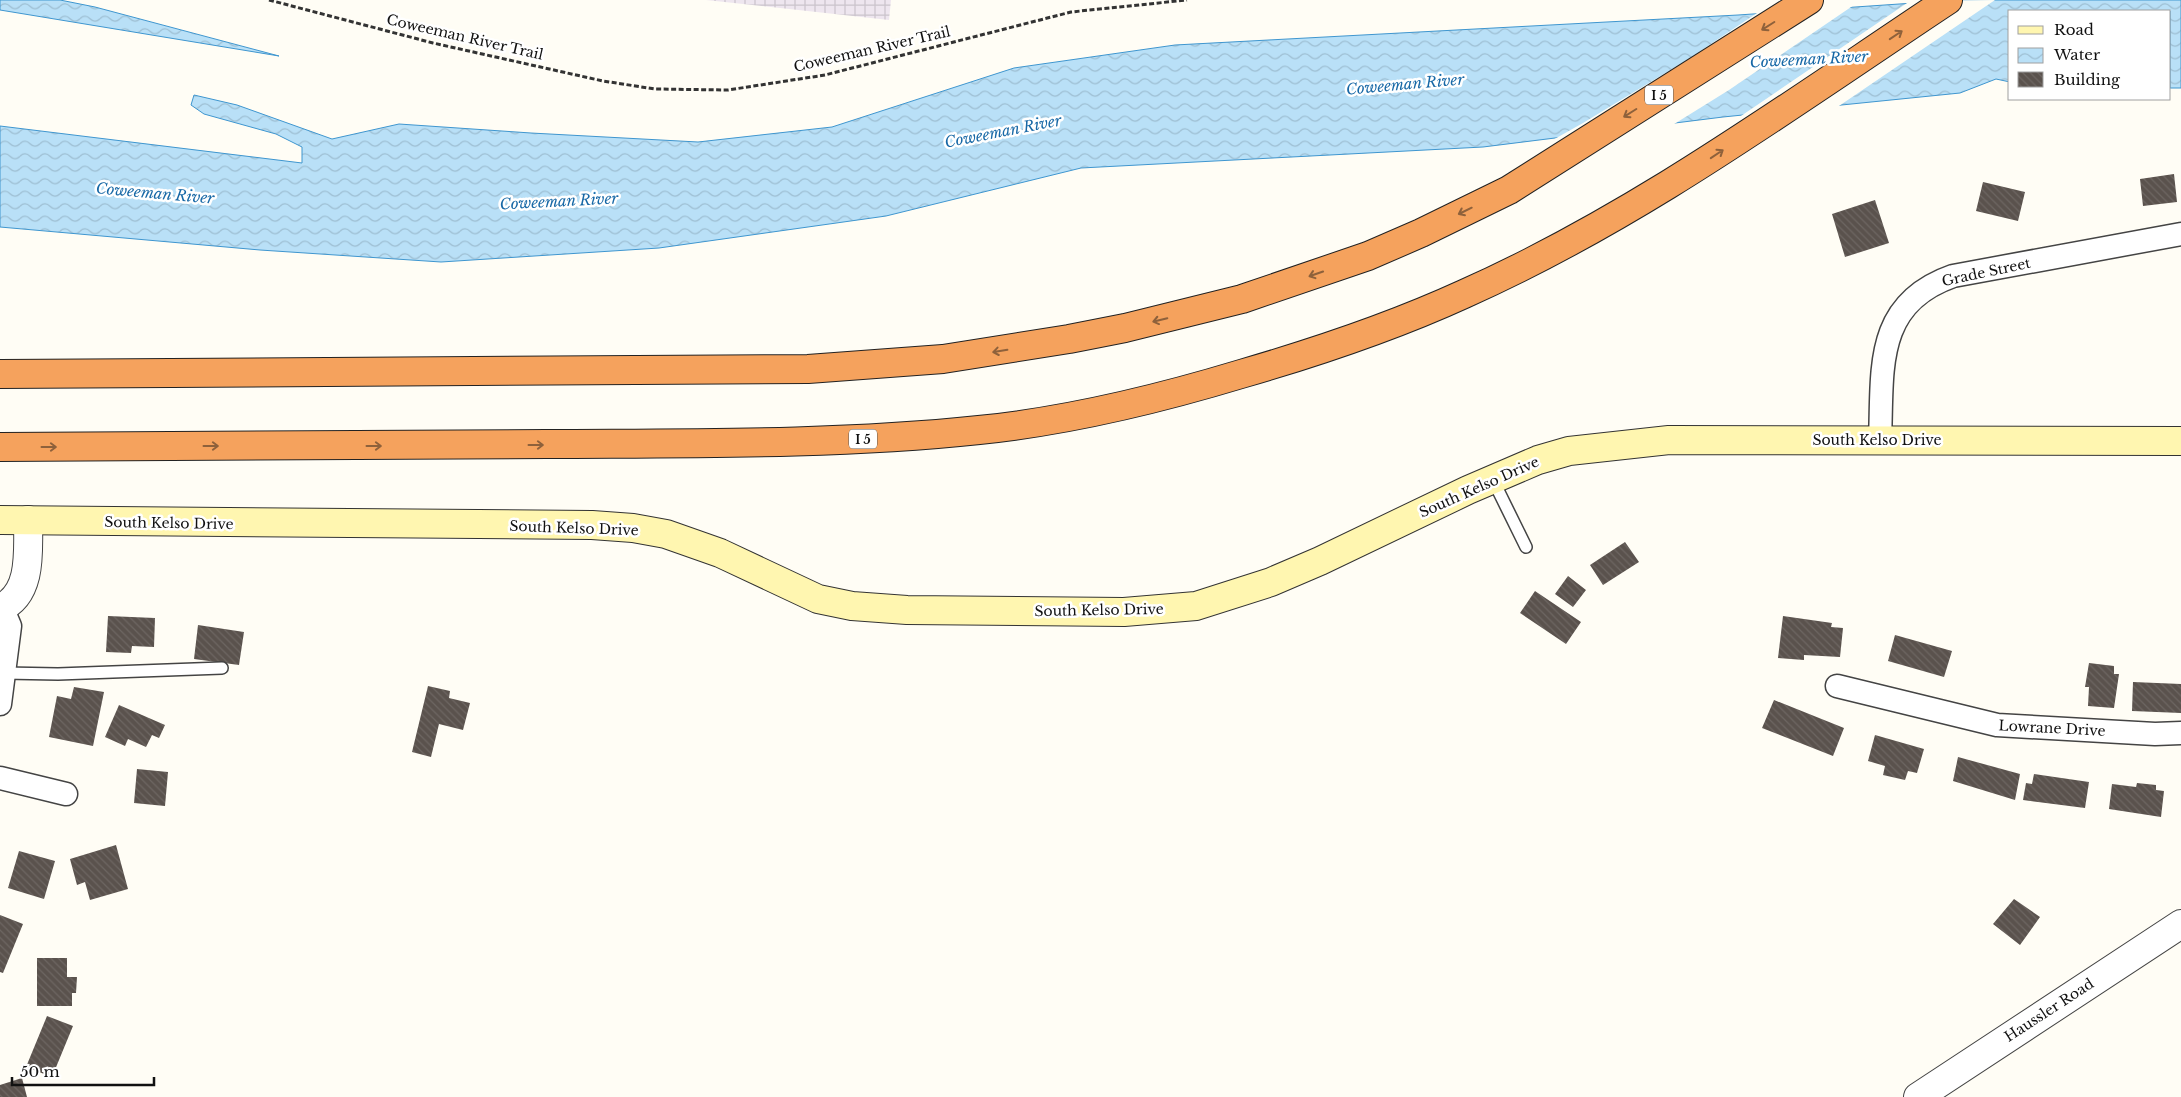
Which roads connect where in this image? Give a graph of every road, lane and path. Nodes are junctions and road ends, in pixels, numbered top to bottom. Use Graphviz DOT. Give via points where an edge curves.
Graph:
graph roads {
  1 [pos="269,0"];
  2 [pos="1187,0"];
  3 [pos="1809,0"];
  4 [pos="1948,0"];
  5 [pos="2181,234"];
  6 [pos="0,374"];
  7 [pos="1880,440"];
  8 [pos="2181,441"];
  9 [pos="0,447"];
  10 [pos="1493,480"];
  11 [pos="0,520"];
  12 [pos="28,520"];
  13 [pos="1526,547"];
  14 [pos="1,608"];
  15 [pos="222,668"];
  16 [pos="4,672"];
  17 [pos="1837,686"];
  18 [pos="0,704"];
  19 [pos="2181,733"];
  20 [pos="0,778"];
  21 [pos="66,794"];
  22 [pos="2181,924"];
  23 [pos="1918,1097"];
  1 -- 2 [label="path, Coweeman River Trail" via="433,43 603,81 655,89 728,90 825,75 1070,12"];
  3 -- 6 [label="highway, I 5, one-way" via="1509,190 1421,233 1368,256 1242,299 1125,328 944,359 808,370"];
  9 -- 4 [label="highway, I 5, one-way" via="827,442 982,430 1138,404 1286,361 1382,328 1467,293 1598,228 1676,181"];
  5 -- 7 [label="street, Grade Street" via="1954,276 1920,292 1899,314 1889,334 1883,362"];
  7 -- 8 [label="main road, South Kelso Drive"];
  7 -- 10 [label="main road, South Kelso Drive" via="1669,440 1570,451 1538,460"];
  10 -- 12 [label="main road, South Kelso Drive" via="1271,582 1196,606 1124,612 907,610 852,606 818,599 697,544 633,528"];
  10 -- 13 [label="lane"];
  11 -- 12 [label="main road, South Kelso Drive"];
  12 -- 14 [label="street" via="28,556 23,586 14,599"];
  14 -- 16 [label="street" via="10,626"];
  15 -- 16 [label="lane" via="58,674"];
  16 -- 18 [label="street"];
  17 -- 19 [label="street, Lowrane Drive" via="1997,726"];
  20 -- 21 [label="street"];
  22 -- 23 [label="street, Haussler Road"];
}
